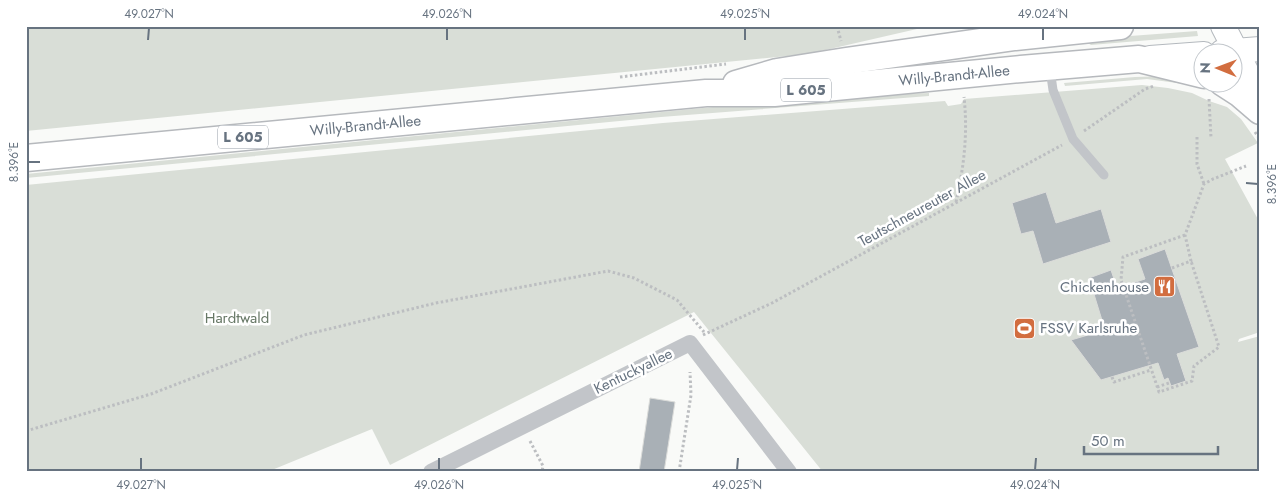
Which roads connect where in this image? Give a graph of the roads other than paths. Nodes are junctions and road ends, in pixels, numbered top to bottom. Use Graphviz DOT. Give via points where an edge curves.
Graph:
graph roads {
  1 [pos="1120,26"];
  2 [pos="1223,26"];
  3 [pos="1227,42"];
  4 [pos="1260,49"];
  5 [pos="1244,51"];
  6 [pos="1194,55"];
  7 [pos="1139,59"];
  8 [pos="1050,66"];
  9 [pos="1244,74"];
  10 [pos="1194,78"];
  11 [pos="1236,92"];
  12 [pos="706,93"];
  13 [pos="1260,98"];
  14 [pos="1260,111"];
  15 [pos="26,158"];
  16 [pos="1104,175"];
  17 [pos="432,472"];
  18 [pos="789,472"];
  1 -- 12 [label="main road, Willy-Brandt-Allee / L 605" via="1015,37 777,72"];
  2 -- 3 [label="main road"];
  4 -- 5 [label="main road"];
  6 -- 7 [label="main road, Willy-Brandt-Allee / L 605"];
  7 -- 8 [label="main road, Willy-Brandt-Allee / L 605"];
  7 -- 10 [label="main road"];
  8 -- 12 [label="main road, Willy-Brandt-Allee / L 605" via="774,93"];
  8 -- 16 [label="lane" via="1053,90 1073,139"];
  9 -- 13 [label="main road"];
  11 -- 14 [label="main road"];
  12 -- 15 [label="main road, Willy-Brandt-Allee / L 605"];
  17 -- 18 [label="street, Kentuckyallee" via="690,343"];
}
